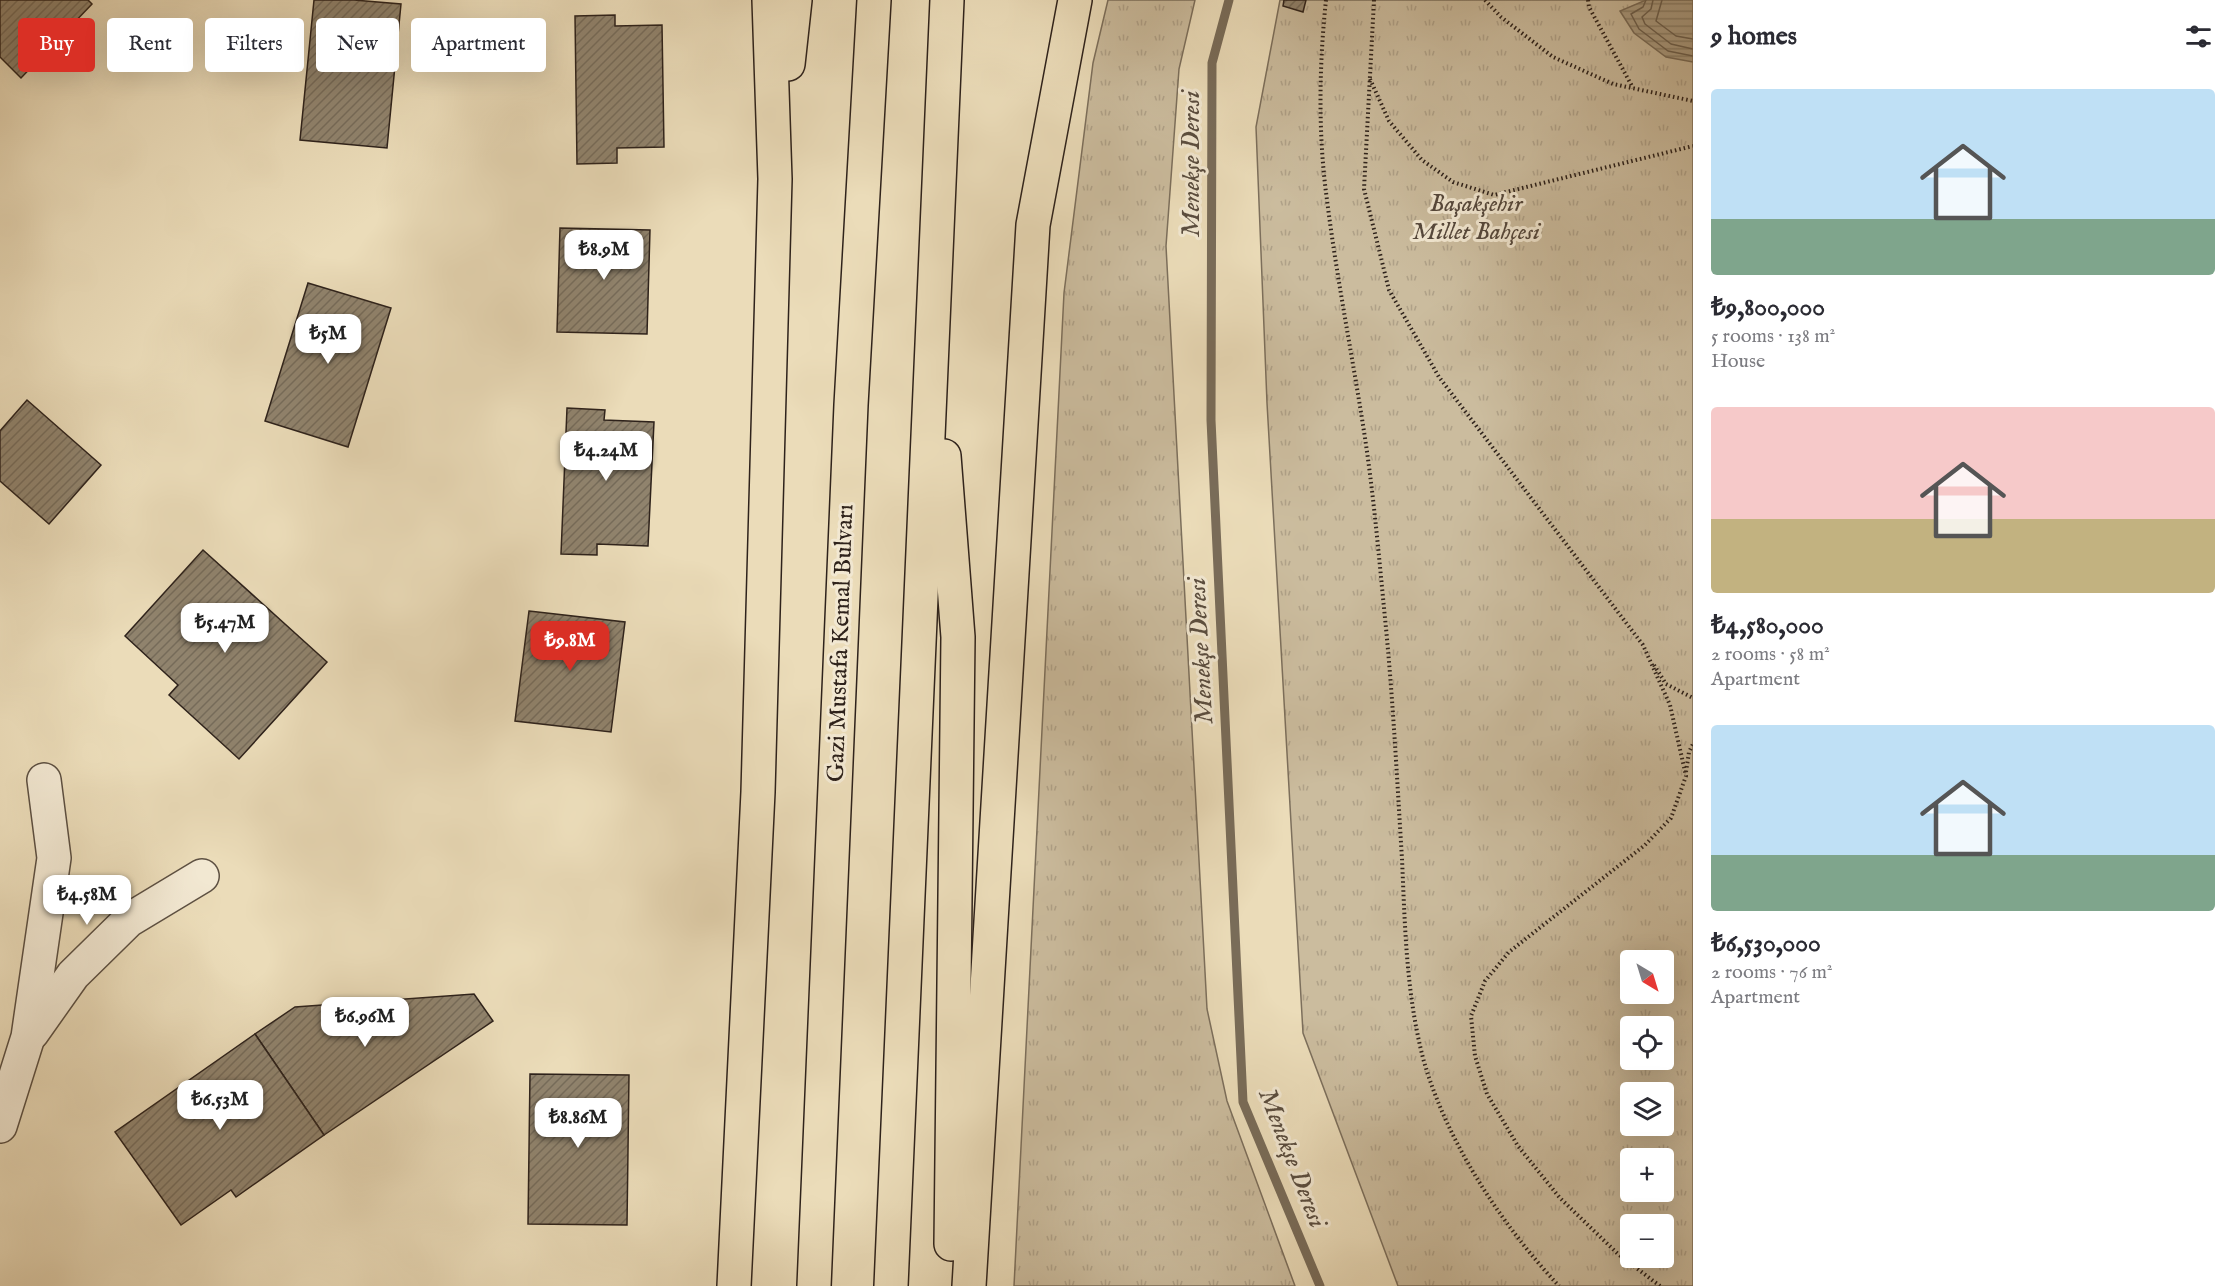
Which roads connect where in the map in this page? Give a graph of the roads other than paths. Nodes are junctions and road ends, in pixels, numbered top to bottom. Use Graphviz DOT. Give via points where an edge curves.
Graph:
graph roads {
  1 [pos="769,0"];
  2 [pos="795,0"];
  3 [pos="874,0"];
  4 [pos="947,0"];
  5 [pos="1075,0"];
  6 [pos="774,179"];
  7 [pos="933,302"];
  8 [pos="44,780"];
  9 [pos="202,876"];
  10 [pos="28,1037"];
  11 [pos="0,1126"];
  12 [pos="734,1286"];
  13 [pos="814,1286"];
  14 [pos="891,1286"];
  15 [pos="951,1286"];
  16 [pos="969,1286"];
  1 -- 6 [label="highway"];
  2 -- 6 [label="highway"];
  3 -- 13 [label="highway, Gazi Mustafa Kemal Bulvarı" via="850,417"];
  4 -- 7 [label="highway"];
  5 -- 16 [label="highway" via="1033,225"];
  6 -- 12 [label="highway" via="758,792"];
  7 -- 14 [label="highway"];
  7 -- 15 [label="highway" via="958,637"];
  8 -- 10 [label="street" via="54,858"];
  9 -- 10 [label="street" via="129,920 73,975"];
  10 -- 11 [label="street"];
}
